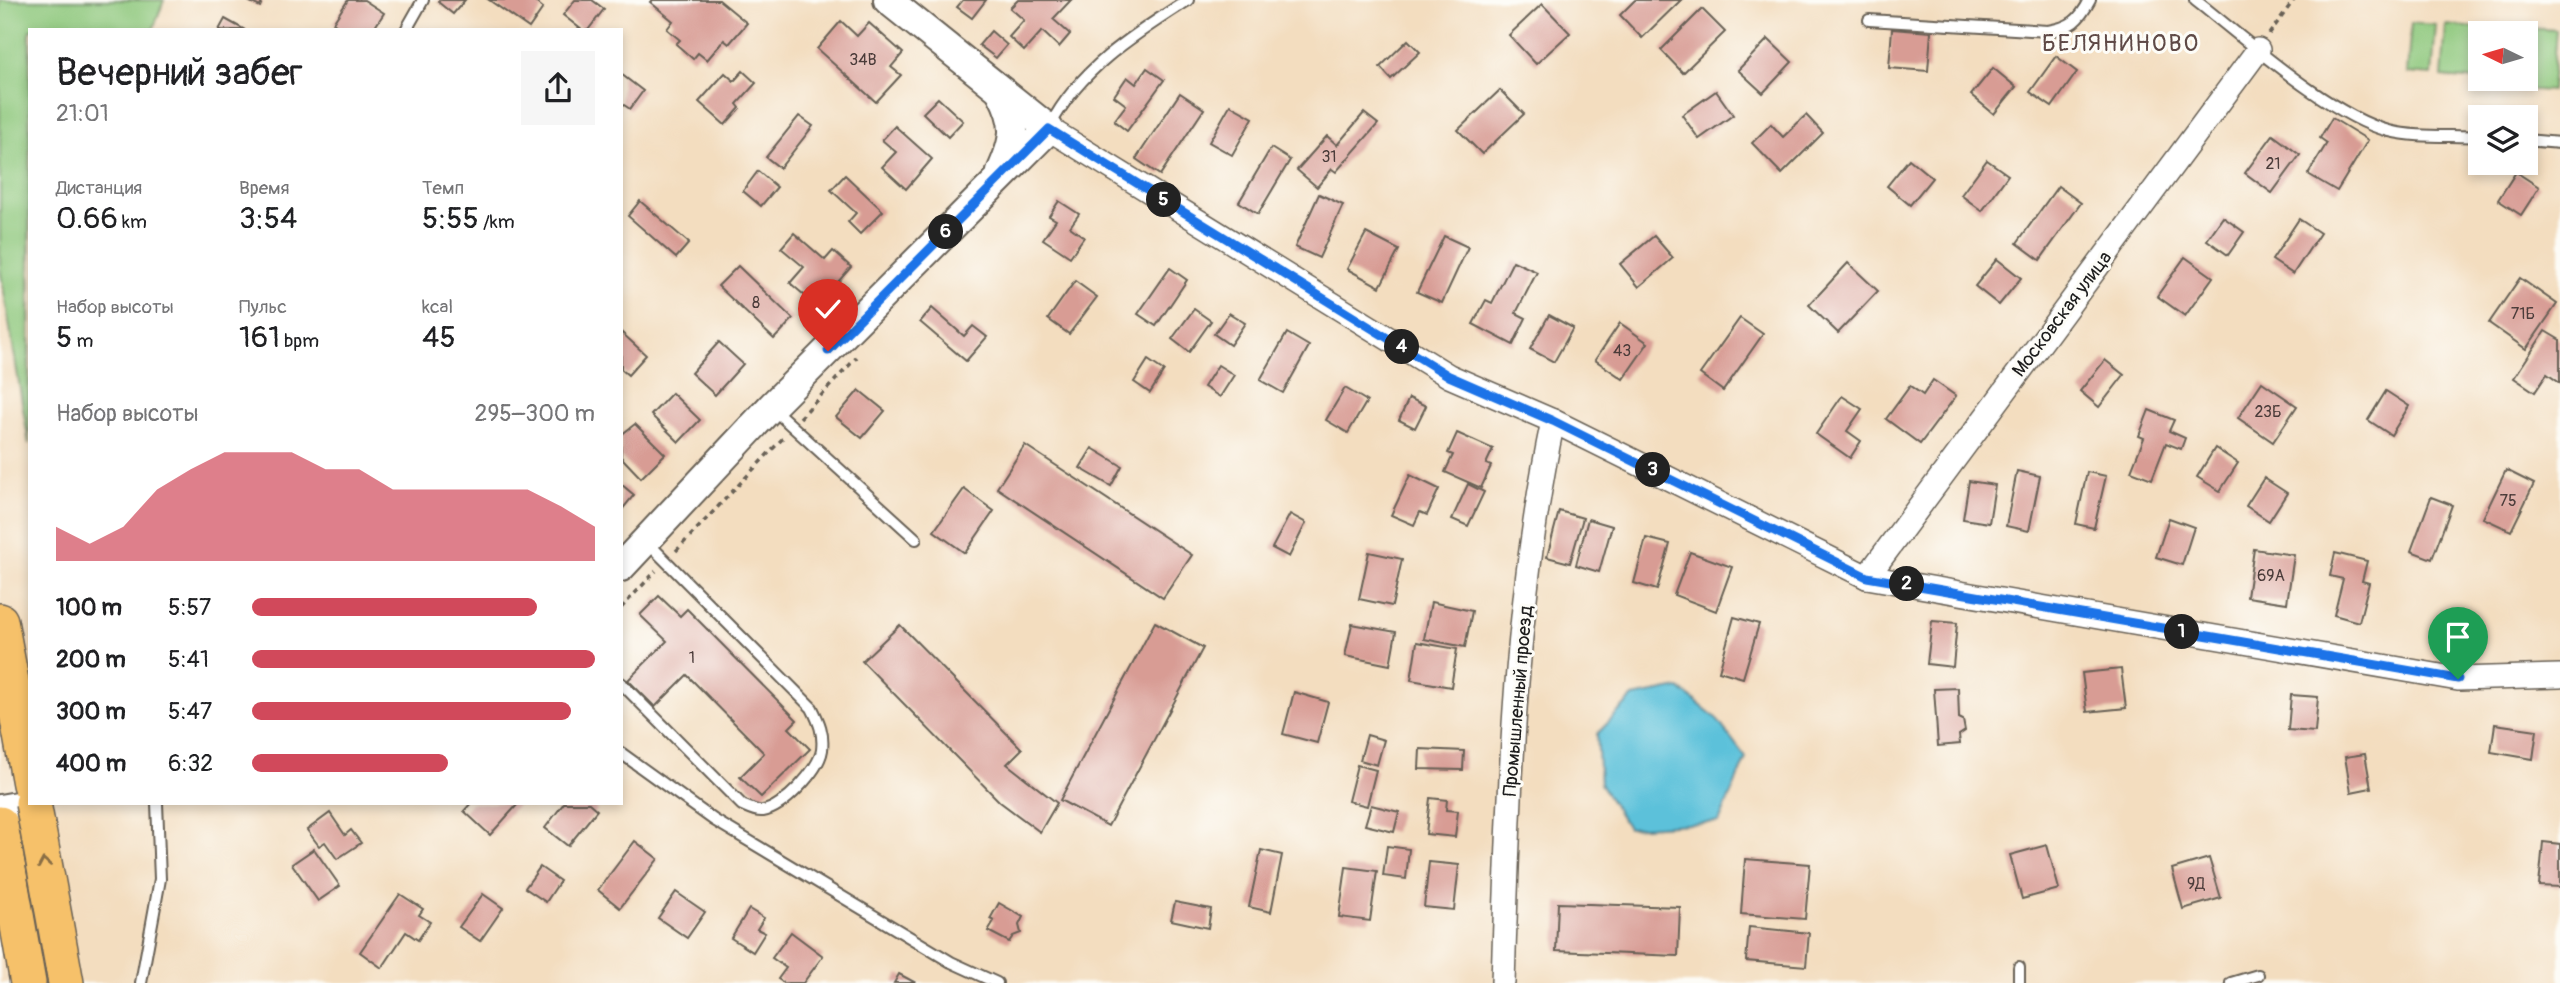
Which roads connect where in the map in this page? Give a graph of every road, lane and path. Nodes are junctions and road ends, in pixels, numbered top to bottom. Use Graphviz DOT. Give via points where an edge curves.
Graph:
graph roads {
  1 [pos="423,0"];
  2 [pos="888,0"];
  3 [pos="1188,0"];
  4 [pos="2090,0"];
  5 [pos="2196,0"];
  6 [pos="2294,0"];
  7 [pos="1869,20"];
  8 [pos="407,28"];
  9 [pos="2258,50"];
  10 [pos="998,86"];
  11 [pos="1049,129"];
  12 [pos="2468,136"];
  13 [pos="2538,141"];
  14 [pos="2560,143"];
  15 [pos="997,181"];
  16 [pos="858,355"];
  17 [pos="771,408"];
  18 [pos="1553,421"];
  19 [pos="793,427"];
  20 [pos="916,539"];
  21 [pos="646,541"];
  22 [pos="666,561"];
  23 [pos="623,565"];
  24 [pos="1867,577"];
  25 [pos="623,606"];
  26 [pos="0,621"];
  27 [pos="2560,676"];
  28 [pos="623,685"];
  29 [pos="623,754"];
  30 [pos="28,773"];
  31 [pos="28,804"];
  32 [pos="34,805"];
  33 [pos="157,805"];
  34 [pos="0,809"];
  35 [pos="0,824"];
  36 [pos="2019,967"];
  37 [pos="2258,975"];
  38 [pos="28,983"];
  39 [pos="66,983"];
  40 [pos="141,983"];
  41 [pos="997,983"];
  42 [pos="1503,983"];
  43 [pos="2020,983"];
  44 [pos="2231,983"];
  1 -- 8 [label="lane"];
  2 -- 10 [label="street"];
  3 -- 11 [label="lane" via="1114,48 1060,107"];
  4 -- 7 [label="lane" via="2081,18 2068,28 2048,31"];
  5 -- 9 [label="lane"];
  6 -- 9 [label="path"];
  9 -- 12 [label="lane" via="2364,122 2391,132"];
  9 -- 24 [label="street, Московская улица"];
  10 -- 11 [label="street"];
  10 -- 15 [label="street" via="1014,128 1011,149"];
  11 -- 15 [label="street"];
  11 -- 18 [label="street" via="1449,376"];
  13 -- 14 [label="lane"];
  15 -- 17 [label="street"];
  16 -- 19 [label="path"];
  17 -- 19 [label="lane"];
  17 -- 21 [label="street"];
  18 -- 24 [label="street"];
  18 -- 42 [label="street, Промышленный проезд" via="1535,504 1510,759"];
  19 -- 20 [label="lane"];
  19 -- 22 [label="path"];
  21 -- 22 [label="lane"];
  21 -- 23 [label="street"];
  22 -- 25 [label="path"];
  22 -- 28 [label="lane" via="811,708 822,728 817,767 776,808 759,812 742,805"];
  24 -- 27 [label="street" via="2458,679"];
  26 -- 30 [label="main road"];
  29 -- 41 [label="lane" via="715,820 951,962"];
  31 -- 34 [label="street"];
  39 -- 32 [label="main road, one-way, bridge"];
  33 -- 40 [label="lane" via="160,879"];
  35 -- 38 [label="main road"];
  36 -- 43 [label="lane"];
  37 -- 44 [label="lane"];
}
